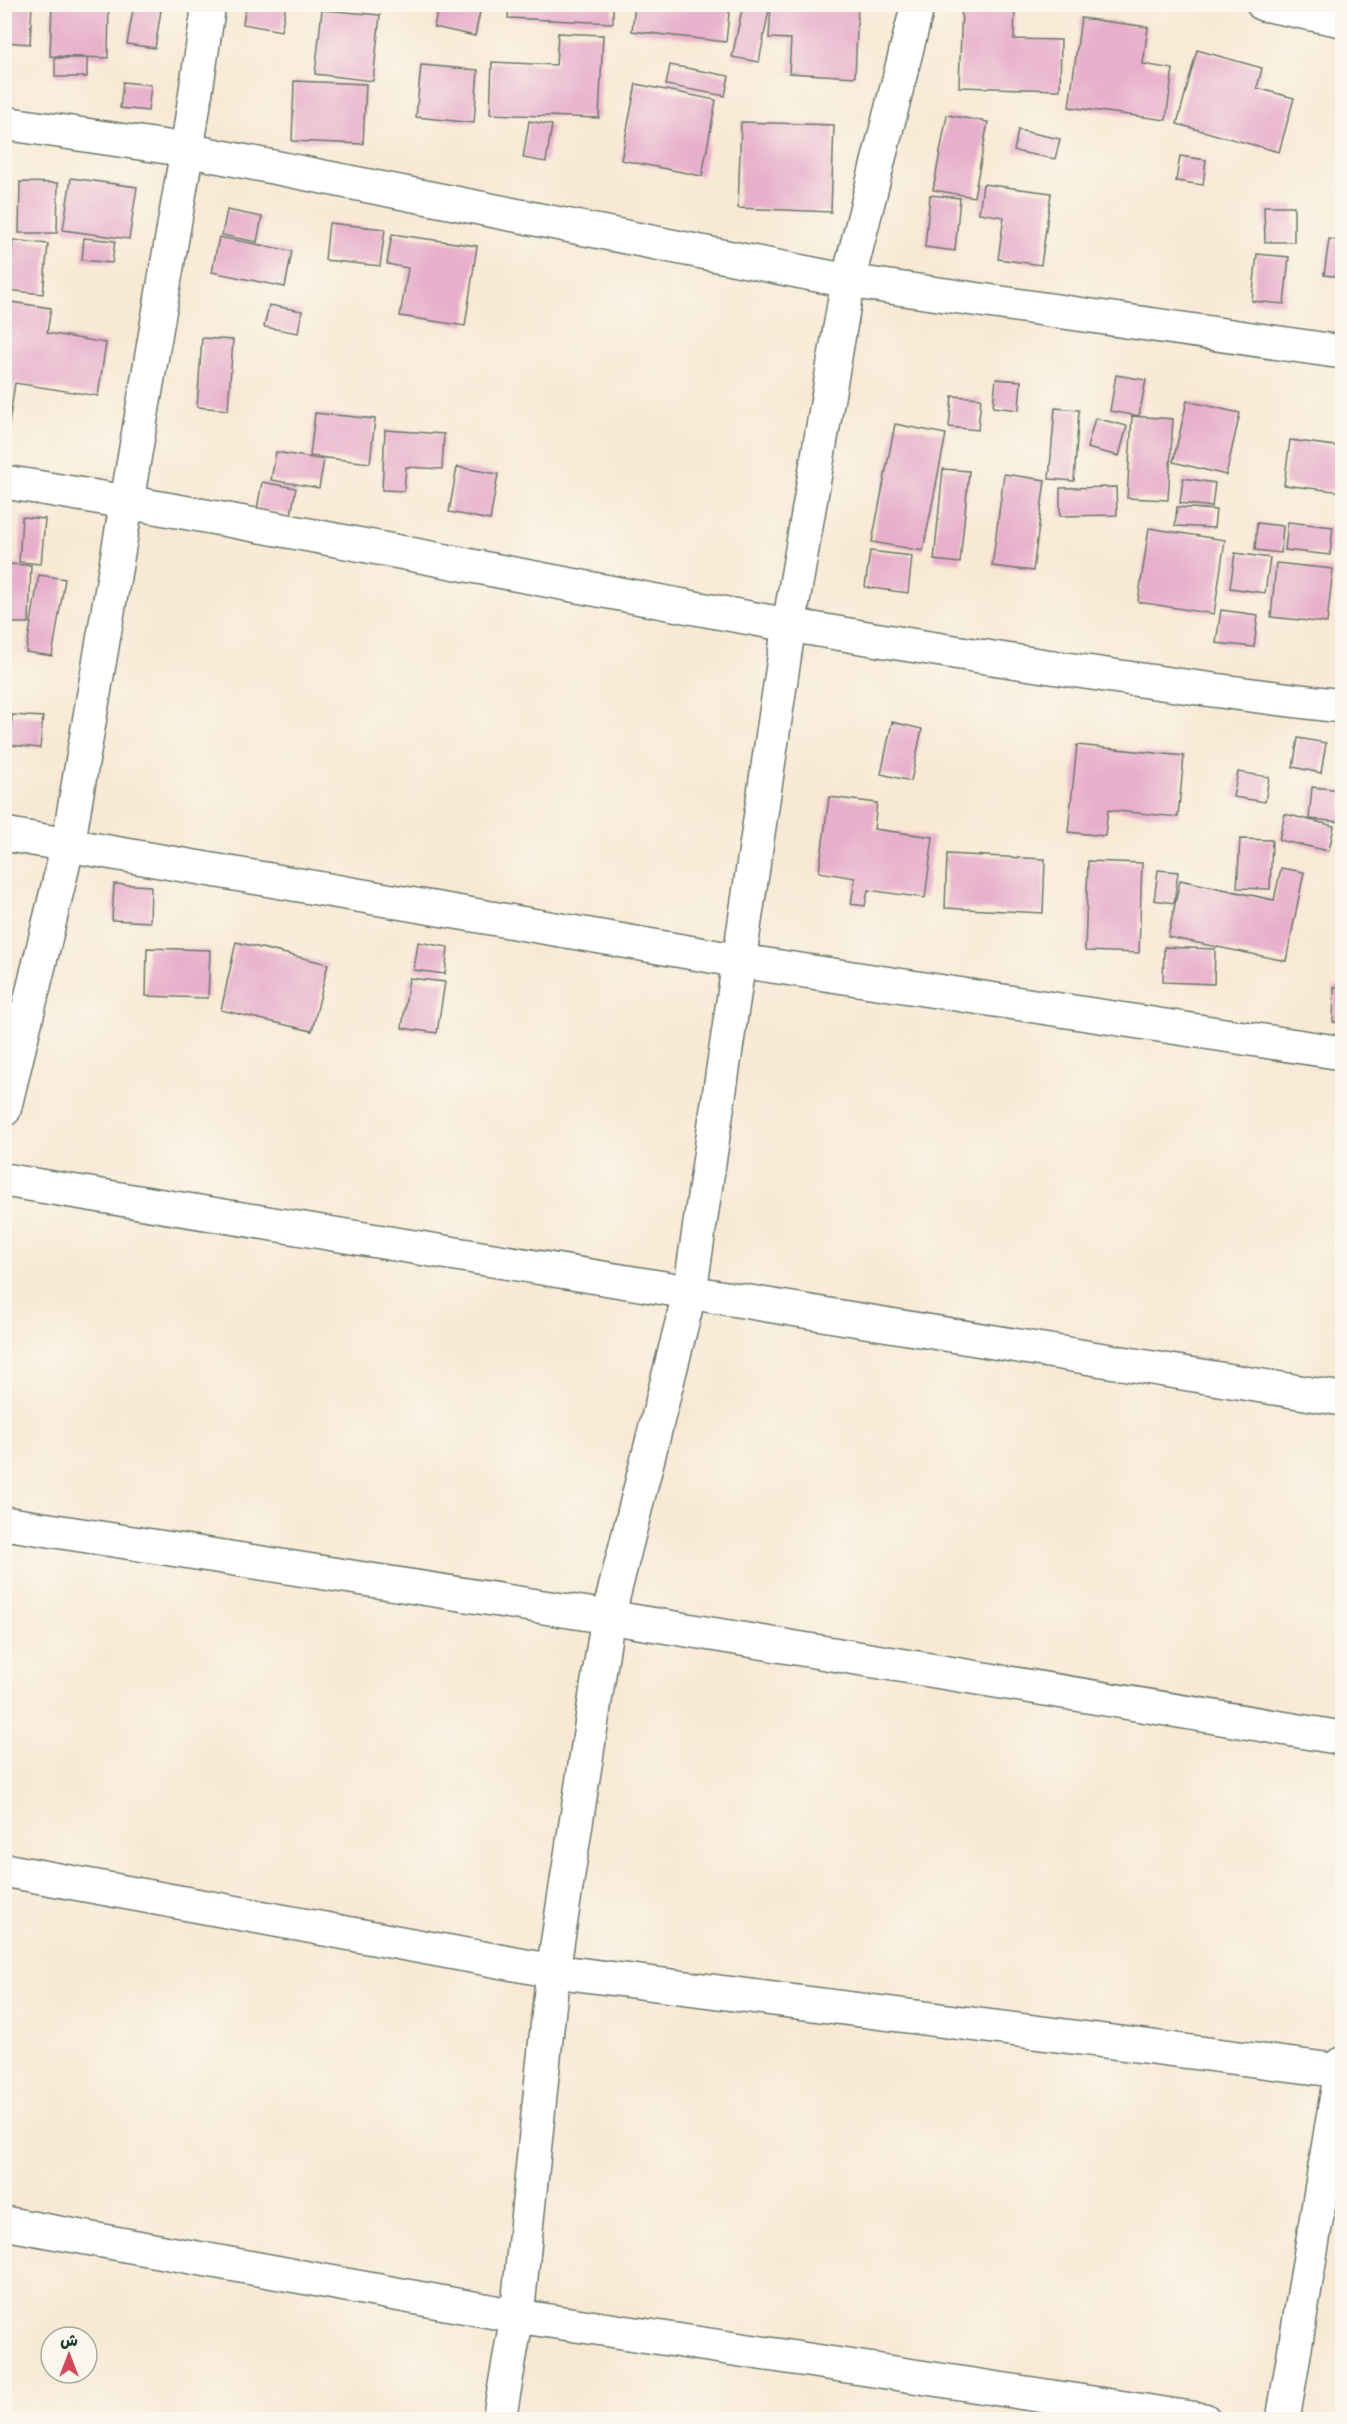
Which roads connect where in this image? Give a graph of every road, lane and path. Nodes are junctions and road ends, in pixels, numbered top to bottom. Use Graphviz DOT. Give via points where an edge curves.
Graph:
graph roads {
  1 [pos="209,4"];
  2 [pos="918,4"];
  3 [pos="1263,4"];
  4 [pos="1342,20"];
  5 [pos="4,123"];
  6 [pos="188,150"];
  7 [pos="848,281"];
  8 [pos="1342,352"];
  9 [pos="4,482"];
  10 [pos="125,501"];
  11 [pos="789,625"];
  12 [pos="1342,706"];
  13 [pos="4,834"];
  14 [pos="68,845"];
  15 [pos="740,961"];
  16 [pos="1342,1053"];
  17 [pos="4,1110"];
  18 [pos="4,1180"];
  19 [pos="690,1291"];
  20 [pos="1342,1399"];
  21 [pos="4,1523"];
  22 [pos="608,1617"];
  23 [pos="1342,1738"];
  24 [pos="4,1870"];
  25 [pos="553,1971"];
  26 [pos="1342,2068"];
  27 [pos="4,2223"];
  28 [pos="517,2316"];
  29 [pos="499,2420"];
  30 [pos="1204,2420"];
  31 [pos="1283,2420"];
  1 -- 6 [label="street"];
  2 -- 7 [label="street"];
  3 -- 4 [label="street"];
  5 -- 6 [label="street"];
  6 -- 7 [label="street"];
  6 -- 10 [label="street"];
  7 -- 8 [label="street"];
  7 -- 11 [label="street"];
  9 -- 10 [label="street"];
  10 -- 11 [label="street"];
  10 -- 14 [label="street"];
  11 -- 12 [label="street" via="1184,688"];
  11 -- 15 [label="street"];
  13 -- 14 [label="street"];
  14 -- 15 [label="street"];
  14 -- 17 [label="street"];
  15 -- 16 [label="street"];
  15 -- 19 [label="street"];
  18 -- 19 [label="street"];
  19 -- 20 [label="street"];
  19 -- 22 [label="street"];
  21 -- 22 [label="street"];
  22 -- 23 [label="street"];
  22 -- 25 [label="street"];
  24 -- 25 [label="street"];
  25 -- 26 [label="street"];
  25 -- 28 [label="street"];
  26 -- 31 [label="street"];
  27 -- 28 [label="street"];
  28 -- 29 [label="street"];
  28 -- 30 [label="street"];
}
